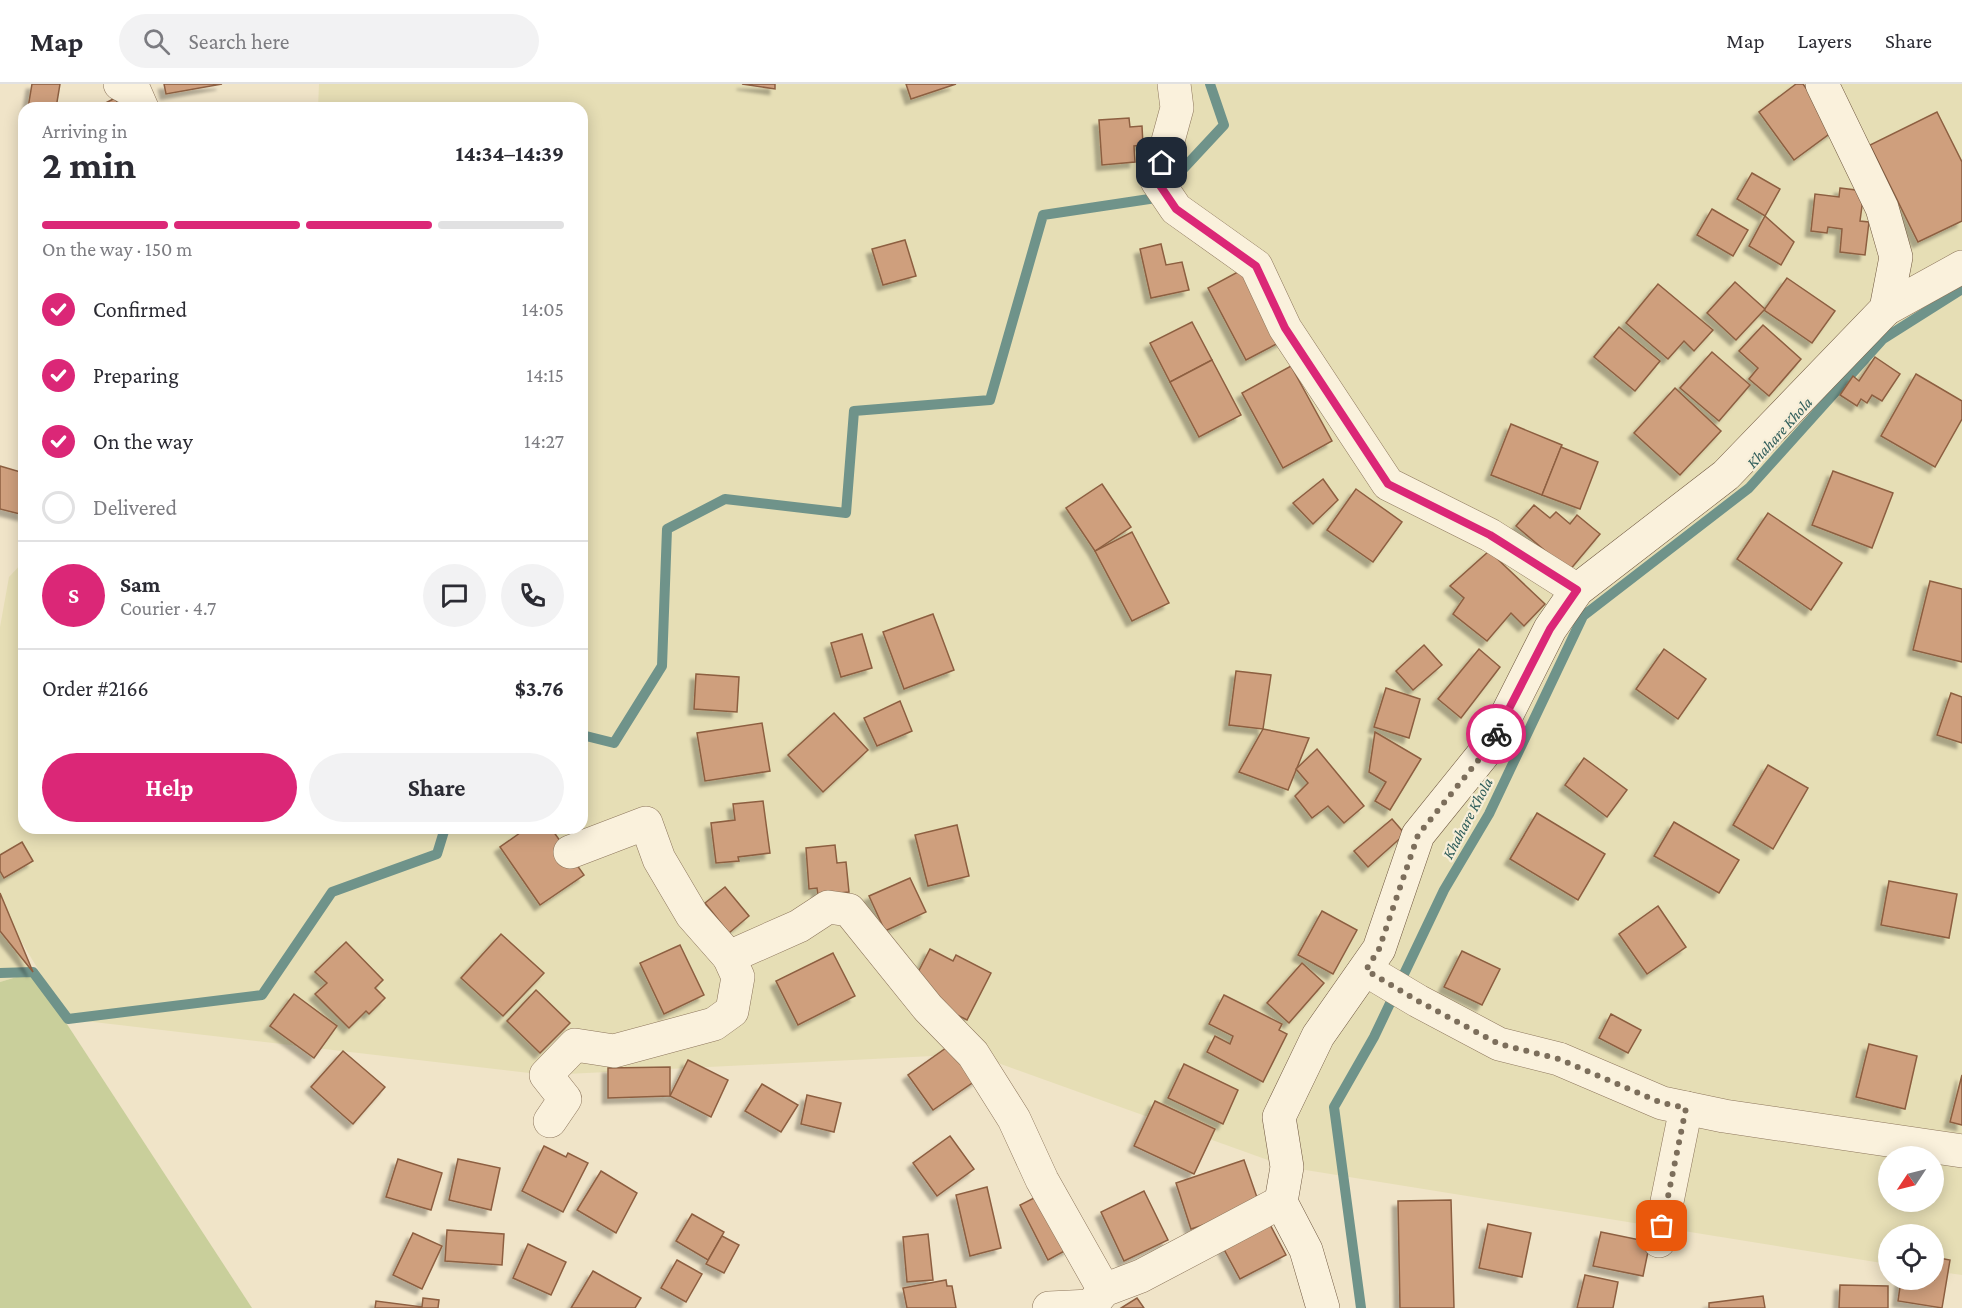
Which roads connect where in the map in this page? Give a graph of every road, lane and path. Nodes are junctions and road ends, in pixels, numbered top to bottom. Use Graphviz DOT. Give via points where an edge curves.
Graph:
graph roads {
  1 [pos="120,84"];
  2 [pos="1174,84"];
  3 [pos="1822,84"];
  4 [pos="139,102"];
  5 [pos="1962,267"];
  6 [pos="1886,309"];
  7 [pos="1577,590"];
  8 [pos="570,852"];
  9 [pos="729,957"];
  10 [pos="1366,970"];
  11 [pos="1686,1108"];
  12 [pos="550,1121"];
  13 [pos="1962,1151"];
  14 [pos="1281,1202"];
  15 [pos="1659,1241"];
  16 [pos="1104,1290"];
  17 [pos="1049,1308"];
  18 [pos="1323,1308"];
  1 -- 4 [label="street" via="135,92"];
  2 -- 7 [label="street" via="1177,108 1157,181 1176,209 1256,266 1285,328 1388,484 1490,535"];
  3 -- 6 [label="street" via="1882,208 1896,257"];
  5 -- 6 [label="street"];
  6 -- 7 [label="street" via="1726,475"];
  7 -- 10 [label="street" via="1550,629 1493,742 1418,835 1379,949"];
  8 -- 9 [label="street" via="646,823 659,859 687,906"];
  9 -- 12 [label="street" via="738,977 732,1011 714,1024 614,1051 575,1046 546,1076 565,1099"];
  9 -- 16 [label="street" via="799,926 828,907 849,910 928,1008 974,1054 1014,1119 1042,1180"];
  10 -- 11 [label="street" via="1499,1044 1559,1059 1662,1103"];
  10 -- 14 [label="street" via="1318,1036 1279,1117 1287,1167"];
  11 -- 13 [label="street"];
  11 -- 15 [label="street"];
  14 -- 16 [label="street" via="1141,1276"];
  14 -- 18 [label="street" via="1306,1250"];
  16 -- 17 [label="street" via="1091,1305"];
}
